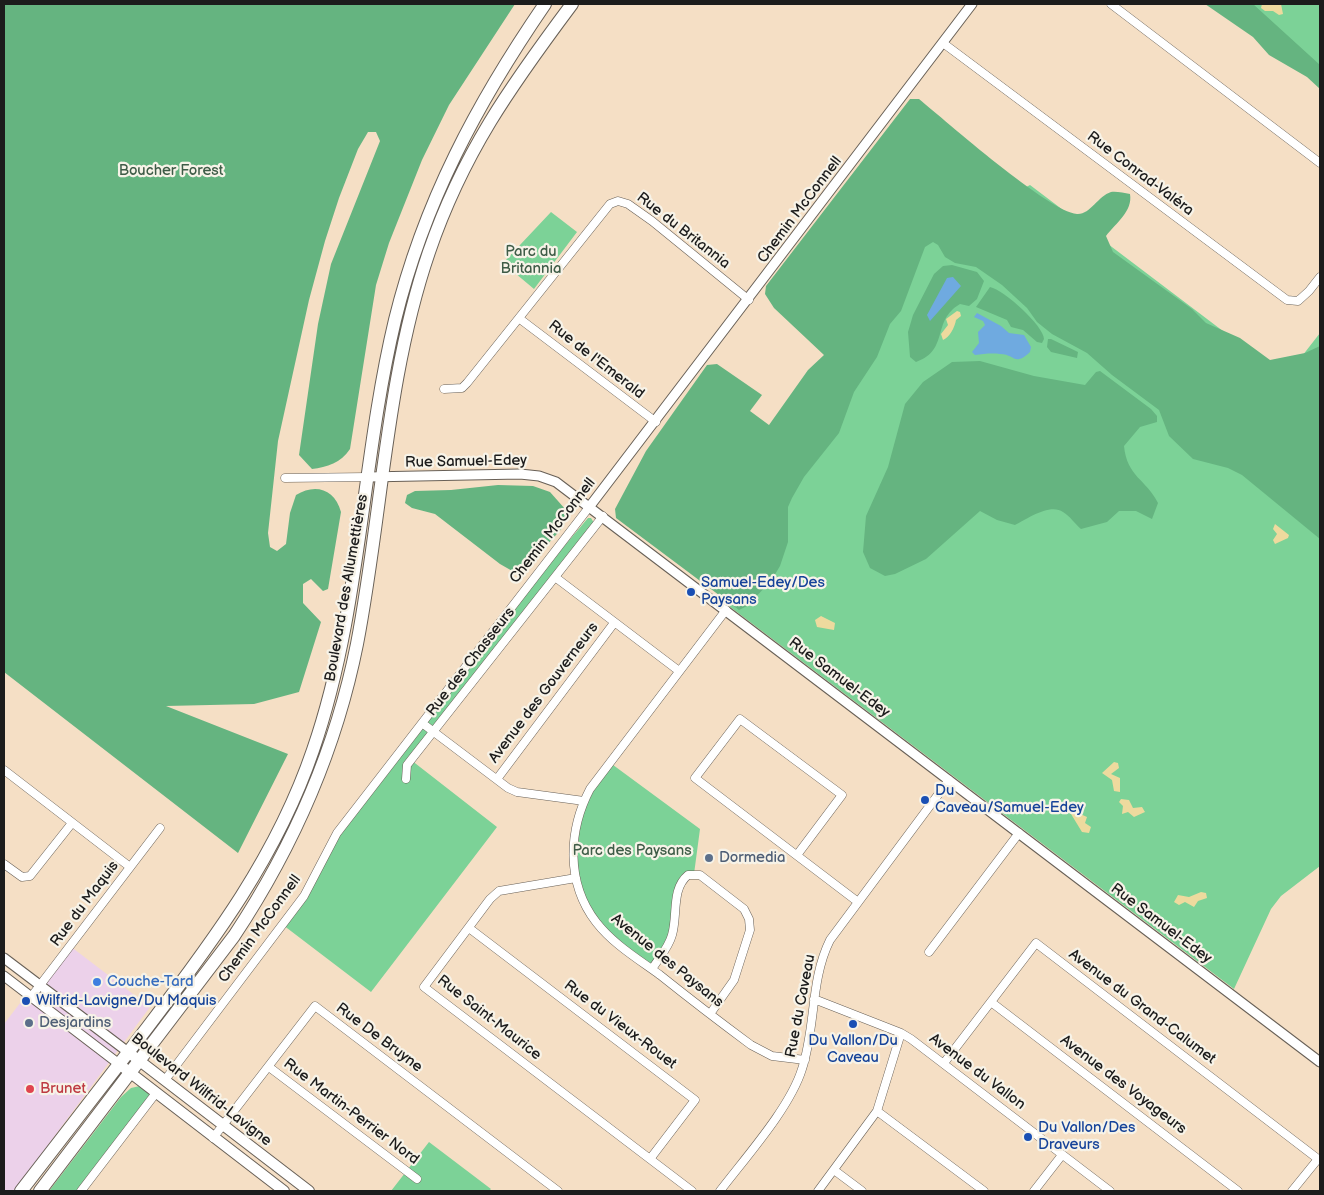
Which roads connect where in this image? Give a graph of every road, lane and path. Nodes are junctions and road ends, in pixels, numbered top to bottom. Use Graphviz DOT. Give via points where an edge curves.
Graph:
graph roads {
  1 [pos="546,4"];
  2 [pos="572,4"];
  3 [pos="972,4"];
  4 [pos="1110,4"];
  5 [pos="942,43"];
  6 [pos="1320,163"];
  7 [pos="1320,277"];
  8 [pos="749,300"];
  9 [pos="520,319"];
  10 [pos="444,390"];
  11 [pos="656,422"];
  12 [pos="368,477"];
  13 [pos="383,477"];
  14 [pos="286,478"];
  15 [pos="590,506"];
  16 [pos="603,516"];
  17 [pos="555,576"];
  18 [pos="726,610"];
  19 [pos="614,623"];
  20 [pos="679,671"];
  21 [pos="422,723"];
  22 [pos="434,732"];
  23 [pos="4,770"];
  24 [pos="406,779"];
  25 [pos="497,779"];
  26 [pos="949,780"];
  27 [pos="584,801"];
  28 [pos="72,823"];
  29 [pos="160,828"];
  30 [pos="1018,833"];
  31 [pos="797,855"];
  32 [pos="4,864"];
  33 [pos="130,868"];
  34 [pos="576,878"];
  35 [pos="858,902"];
  36 [pos="469,928"];
  37 [pos="929,952"];
  38 [pos="4,958"];
  39 [pos="652,969"];
  40 [pos="4,976"];
  41 [pos="40,986"];
  42 [pos="31,997"];
  43 [pos="814,999"];
  44 [pos="991,1002"];
  45 [pos="710,1014"];
  46 [pos="901,1033"];
  47 [pos="128,1052"];
  48 [pos="139,1060"];
  49 [pos="805,1060"];
  50 [pos="1320,1062"];
  51 [pos="944,1063"];
  52 [pos="119,1064"];
  53 [pos="269,1067"];
  54 [pos="130,1072"];
  55 [pos="165,1080"];
  56 [pos="156,1093"];
  57 [pos="877,1111"];
  58 [pos="223,1125"];
  59 [pos="213,1138"];
  60 [pos="1062,1155"];
  61 [pos="650,1159"];
  62 [pos="834,1170"];
  63 [pos="417,1179"];
  64 [pos="21,1191"];
  65 [pos="40,1191"];
  66 [pos="81,1191"];
  67 [pos="284,1191"];
  68 [pos="309,1191"];
  69 [pos="558,1191"];
  70 [pos="692,1191"];
  71 [pos="720,1191"];
  72 [pos="818,1191"];
  73 [pos="862,1191"];
  74 [pos="984,1191"];
  75 [pos="1034,1191"];
  76 [pos="1110,1191"];
  77 [pos="1238,1191"];
  78 [pos="1292,1191"];
  1 -- 12 [label="highway, Boulevard des Allumettières" via="473,118 430,211 395,323"];
  2 -- 13 [label="highway, Boulevard des Allumettières" via="490,119 472,149 443,213 409,323"];
  3 -- 5 [label="street, Chemin McConnell"];
  4 -- 6 [label="street"];
  5 -- 7 [label="street, Rue Conrad-Valéra" via="1288,300 1298,301"];
  5 -- 8 [label="street, Chemin McConnell"];
  8 -- 9 [label="street, Rue du Britannia" via="652,221 618,201 610,204"];
  8 -- 11 [label="street, Chemin McConnell"];
  9 -- 10 [label="street, Rue du Britannia" via="462,388"];
  9 -- 11 [label="street, Rue de l'Emerald"];
  11 -- 15 [label="street, Chemin McConnell"];
  12 -- 13 [label="street, Rue Samuel-Edey"];
  12 -- 14 [label="street, Rue Samuel-Edey"];
  12 -- 47 [label="highway, Boulevard des Allumettières" via="340,651 323,718 300,785 272,846 240,901"];
  13 -- 15 [label="street, Rue Samuel-Edey" via="530,474 556,482"];
  13 -- 48 [label="highway, Boulevard des Allumettières" via="352,664 338,722 313,790 261,896 205,976"];
  15 -- 16 [label="street, Rue Samuel-Edey"];
  15 -- 21 [label="street, Chemin McConnell"];
  16 -- 17 [label="street, Rue des Chasseurs"];
  16 -- 18 [label="street, Rue Samuel-Edey"];
  17 -- 19 [label="street"];
  17 -- 22 [label="street, Rue des Chasseurs"];
  18 -- 20 [label="street, Avenue des Paysans"];
  18 -- 26 [label="street, Rue Samuel-Edey"];
  19 -- 20 [label="street"];
  19 -- 25 [label="street, Avenue des Gouverneurs"];
  20 -- 27 [label="street, Avenue des Paysans"];
  21 -- 22 [label="street"];
  21 -- 55 [label="street, Chemin McConnell" via="334,838 300,902"];
  22 -- 24 [label="street, Rue des Chasseurs" via="407,765"];
  22 -- 25 [label="street"];
  23 -- 28 [label="street"];
  25 -- 27 [label="street" via="516,792"];
  26 -- 30 [label="street, Rue Samuel-Edey"];
  26 -- 35 [label="street, Rue du Caveau"];
  27 -- 34 [label="street, Avenue des Paysans" via="574,844"];
  28 -- 32 [label="street" via="30,876 22,877"];
  28 -- 33 [label="street"];
  29 -- 33 [label="street, Rue du Maquis"];
  30 -- 37 [label="street"];
  30 -- 50 [label="street, Rue Samuel-Edey"];
  31 -- 31 [label="street" via="695,778 740,719 842,796"];
  31 -- 35 [label="street"];
  33 -- 41 [label="street, Rue du Maquis"];
  34 -- 36 [label="street, Rue Saint-Maurice" via="499,891"];
  34 -- 39 [label="street, Avenue des Paysans" via="596,922 619,945"];
  35 -- 43 [label="street, Rue du Caveau" via="825,949"];
  36 -- 61 [label="street, Rue Saint-Maurice" via="424,987"];
  36 -- 61 [label="street, Rue du Vieux-Rouet" via="695,1100"];
  38 -- 41 [label="street, Boulevard Wilfrid-Lavigne"];
  39 -- 45 [label="street, Avenue des Paysans"];
  39 -- 45 [label="street" via="672,935 679,887 688,875 700,875 744,909 750,930 734,980"];
  40 -- 42 [label="street, Boulevard Wilfrid-Lavigne"];
  41 -- 42 [label="street, Rue du Maquis"];
  41 -- 47 [label="street, Boulevard Wilfrid-Lavigne"];
  42 -- 52 [label="street, Boulevard Wilfrid-Lavigne"];
  43 -- 46 [label="street, Avenue du Vallon"];
  43 -- 49 [label="street, Rue du Caveau"];
  44 -- 51 [label="street, Avenue du Grand-Calumet"];
  44 -- 77 [label="street, Avenue des Voyageurs"];
  44 -- 78 [label="street, Avenue du Grand-Calumet" via="1036,943 1318,1159"];
  45 -- 49 [label="street, Avenue des Paysans" via="761,1051 772,1056"];
  46 -- 51 [label="street, Avenue du Vallon"];
  46 -- 57 [label="street"];
  47 -- 48 [label="main road, Boulevard Wilfrid-Lavigne"];
  47 -- 52 [label="highway, Boulevard des Allumettières"];
  48 -- 54 [label="highway, Boulevard des Allumettières"];
  48 -- 55 [label="main road, Boulevard Wilfrid-Lavigne"];
  49 -- 71 [label="street, Rue du Caveau" via="789,1099"];
  51 -- 60 [label="street, Avenue du Vallon"];
  52 -- 54 [label="main road, Boulevard Wilfrid-Lavigne"];
  52 -- 64 [label="highway, Boulevard des Allumettières"];
  53 -- 58 [label="street, Rue De Bruyne"];
  53 -- 63 [label="street, Rue Martin-Perrier Nord"];
  53 -- 69 [label="street, Rue De Bruyne" via="315,1006"];
  54 -- 56 [label="main road, Boulevard Wilfrid-Lavigne"];
  54 -- 65 [label="highway, Boulevard des Allumettières"];
  55 -- 58 [label="main road, Boulevard Wilfrid-Lavigne"];
  56 -- 59 [label="main road, Boulevard Wilfrid-Lavigne"];
  56 -- 66 [label="street"];
  57 -- 62 [label="street"];
  57 -- 74 [label="street"];
  58 -- 59 [label="street, Rue De Bruyne"];
  58 -- 68 [label="main road, Boulevard Wilfrid-Lavigne"];
  59 -- 67 [label="main road, Boulevard Wilfrid-Lavigne"];
  60 -- 75 [label="street"];
  60 -- 76 [label="street, Avenue du Vallon"];
  61 -- 70 [label="street, Rue Saint-Maurice"];
  62 -- 72 [label="street"];
  62 -- 73 [label="street"];
}
